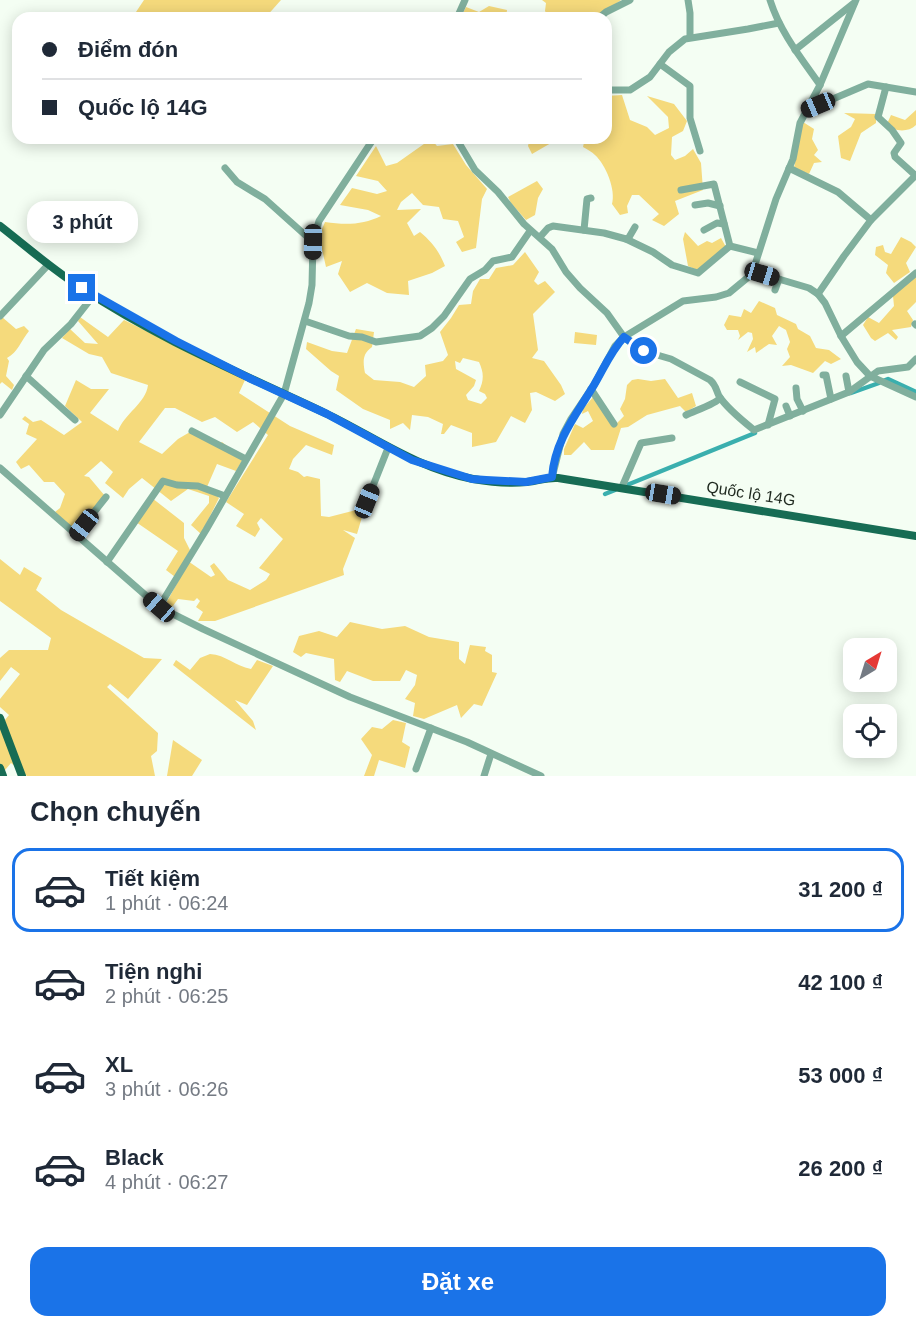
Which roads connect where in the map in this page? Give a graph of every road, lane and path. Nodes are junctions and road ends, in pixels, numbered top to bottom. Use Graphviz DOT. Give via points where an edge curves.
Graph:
graph roads {
  1 [pos="630,0"];
  2 [pos="688,0"];
  3 [pos="770,0"];
  4 [pos="855,1"];
  5 [pos="606,12"];
  6 [pos="779,23"];
  7 [pos="690,37"];
  8 [pos="795,50"];
  9 [pos="660,64"];
  10 [pos="820,85"];
  11 [pos="886,87"];
  12 [pos="612,90"];
  13 [pos="916,92"];
  14 [pos="807,110"];
  15 [pos="370,144"];
  16 [pos="460,144"];
  17 [pos="700,151"];
  18 [pos="225,168"];
  19 [pos="789,168"];
  20 [pos="916,176"];
  21 [pos="681,190"];
  22 [pos="591,198"];
  23 [pos="695,205"];
  24 [pos="720,206"];
  25 [pos="871,220"];
  26 [pos="724,224"];
  27 [pos="0,226"];
  28 [pos="635,226"];
  29 [pos="584,230"];
  30 [pos="705,230"];
  31 [pos="530,231"];
  32 [pos="540,237"];
  33 [pos="626,239"];
  34 [pos="313,242"];
  35 [pos="730,246"];
  36 [pos="758,253"];
  37 [pos="48,265"];
  38 [pos="916,273"];
  39 [pos="752,274"];
  40 [pos="779,279"];
  41 [pos="775,290"];
  42 [pos="818,294"];
  43 [pos="93,296"];
  44 [pos="0,316"];
  45 [pos="305,321"];
  46 [pos="841,336"];
  47 [pos="624,337"];
  48 [pos="916,359"];
  49 [pos="823,375"];
  50 [pos="26,376"];
  51 [pos="846,376"];
  52 [pos="870,376"];
  53 [pos="740,382"];
  54 [pos="796,388"];
  55 [pos="591,389"];
  56 [pos="849,392"];
  57 [pos="284,394"];
  58 [pos="720,398"];
  59 [pos="916,398"];
  60 [pos="831,399"];
  61 [pos="786,406"];
  62 [pos="803,411"];
  63 [pos="686,414"];
  64 [pos="0,415"];
  65 [pos="790,416"];
  66 [pos="75,420"];
  67 [pos="614,424"];
  68 [pos="768,425"];
  69 [pos="192,431"];
  70 [pos="672,438"];
  71 [pos="388,448"];
  72 [pos="246,459"];
  73 [pos="0,468"];
  74 [pos="552,477"];
  75 [pos="622,487"];
  76 [pos="225,496"];
  77 [pos="106,497"];
  78 [pos="367,501"];
  79 [pos="76,534"];
  80 [pos="916,536"];
  81 [pos="107,562"];
  82 [pos="159,607"];
  83 [pos="0,718"];
  84 [pos="431,728"];
  85 [pos="491,754"];
  86 [pos="0,768"];
  87 [pos="416,769"];
  88 [pos="3,776"];
  89 [pos="22,776"];
  90 [pos="484,776"];
  91 [pos="541,776"];
  1 -- 5 [label="street"];
  2 -- 7 [label="street"];
  3 -- 6 [label="street"];
  4 -- 8 [label="street"];
  4 -- 10 [label="street"];
  6 -- 7 [label="street"];
  6 -- 8 [label="street"];
  7 -- 9 [label="street"];
  8 -- 10 [label="street"];
  9 -- 12 [label="street" via="650,77 630,90"];
  9 -- 17 [label="street" via="690,86 690,117"];
  10 -- 14 [label="street"];
  11 -- 13 [label="street"];
  11 -- 14 [label="street" via="866,84"];
  11 -- 20 [label="street" via="878,117 901,143 895,157"];
  14 -- 19 [label="street"];
  15 -- 34 [label="street" via="327,207"];
  16 -- 31 [label="street" via="475,170"];
  18 -- 34 [label="street"];
  19 -- 25 [label="street" via="841,194"];
  19 -- 36 [label="street"];
  20 -- 25 [label="street"];
  21 -- 24 [label="street" via="714,184"];
  22 -- 29 [label="street" via="587,199"];
  23 -- 24 [label="street"];
  24 -- 26 [label="street"];
  25 -- 42 [label="street"];
  26 -- 30 [label="street" via="717,223"];
  26 -- 35 [label="street"];
  27 -- 37 [label="main road, Quốc lộ 14G"];
  28 -- 33 [label="street"];
  29 -- 32 [label="street" via="551,226"];
  29 -- 33 [label="street"];
  31 -- 32 [label="street"];
  31 -- 45 [label="street" via="512,257 493,261 470,279 444,316 420,336 376,342"];
  32 -- 47 [label="street"];
  33 -- 35 [label="street" via="672,265 698,273"];
  34 -- 45 [label="street" via="312,285"];
  35 -- 36 [label="street"];
  36 -- 39 [label="street"];
  37 -- 43 [label="main road, Quốc lộ 14G"];
  37 -- 44 [label="street"];
  38 -- 46 [label="street"];
  39 -- 40 [label="street"];
  39 -- 47 [label="street" via="729,293 683,301"];
  40 -- 41 [label="street"];
  40 -- 42 [label="street"];
  42 -- 46 [label="street"];
  43 -- 50 [label="street"];
  43 -- 57 [label="main road, Quốc lộ 14G"];
  45 -- 57 [label="street"];
  46 -- 52 [label="street"];
  47 -- 55 [label="street"];
  47 -- 58 [label="street" via="640,350 671,360 710,380"];
  48 -- 52 [label="street" via="908,367 878,371"];
  49 -- 60 [label="street"];
  50 -- 64 [label="street"];
  50 -- 66 [label="street"];
  51 -- 56 [label="street"];
  52 -- 56 [label="street"];
  52 -- 59 [label="street"];
  53 -- 68 [label="street" via="775,399"];
  54 -- 62 [label="street"];
  55 -- 67 [label="street"];
  55 -- 74 [label="street" via="563,434"];
  56 -- 60 [label="street"];
  57 -- 71 [label="main road, Quốc lộ 14G"];
  57 -- 72 [label="street"];
  58 -- 63 [label="street"];
  58 -- 68 [label="street" via="754,430"];
  60 -- 62 [label="street"];
  61 -- 65 [label="street"];
  62 -- 65 [label="street"];
  65 -- 68 [label="street"];
  69 -- 72 [label="street"];
  70 -- 75 [label="street" via="641,442"];
  71 -- 74 [label="main road, Quốc lộ 14G" via="472,479 526,482"];
  71 -- 78 [label="street"];
  72 -- 76 [label="street"];
  73 -- 79 [label="street"];
  74 -- 75 [label="main road, Quốc lộ 14G"];
  75 -- 80 [label="main road, Quốc lộ 14G"];
  76 -- 81 [label="street" via="198,486 163,481"];
  76 -- 82 [label="street"];
  77 -- 79 [label="street"];
  79 -- 81 [label="street"];
  81 -- 82 [label="street"];
  82 -- 84 [label="street" via="350,697"];
  83 -- 89 [label="main road"];
  84 -- 85 [label="street"];
  84 -- 87 [label="street"];
  85 -- 90 [label="street"];
  85 -- 91 [label="street"];
  86 -- 88 [label="main road"];
}
